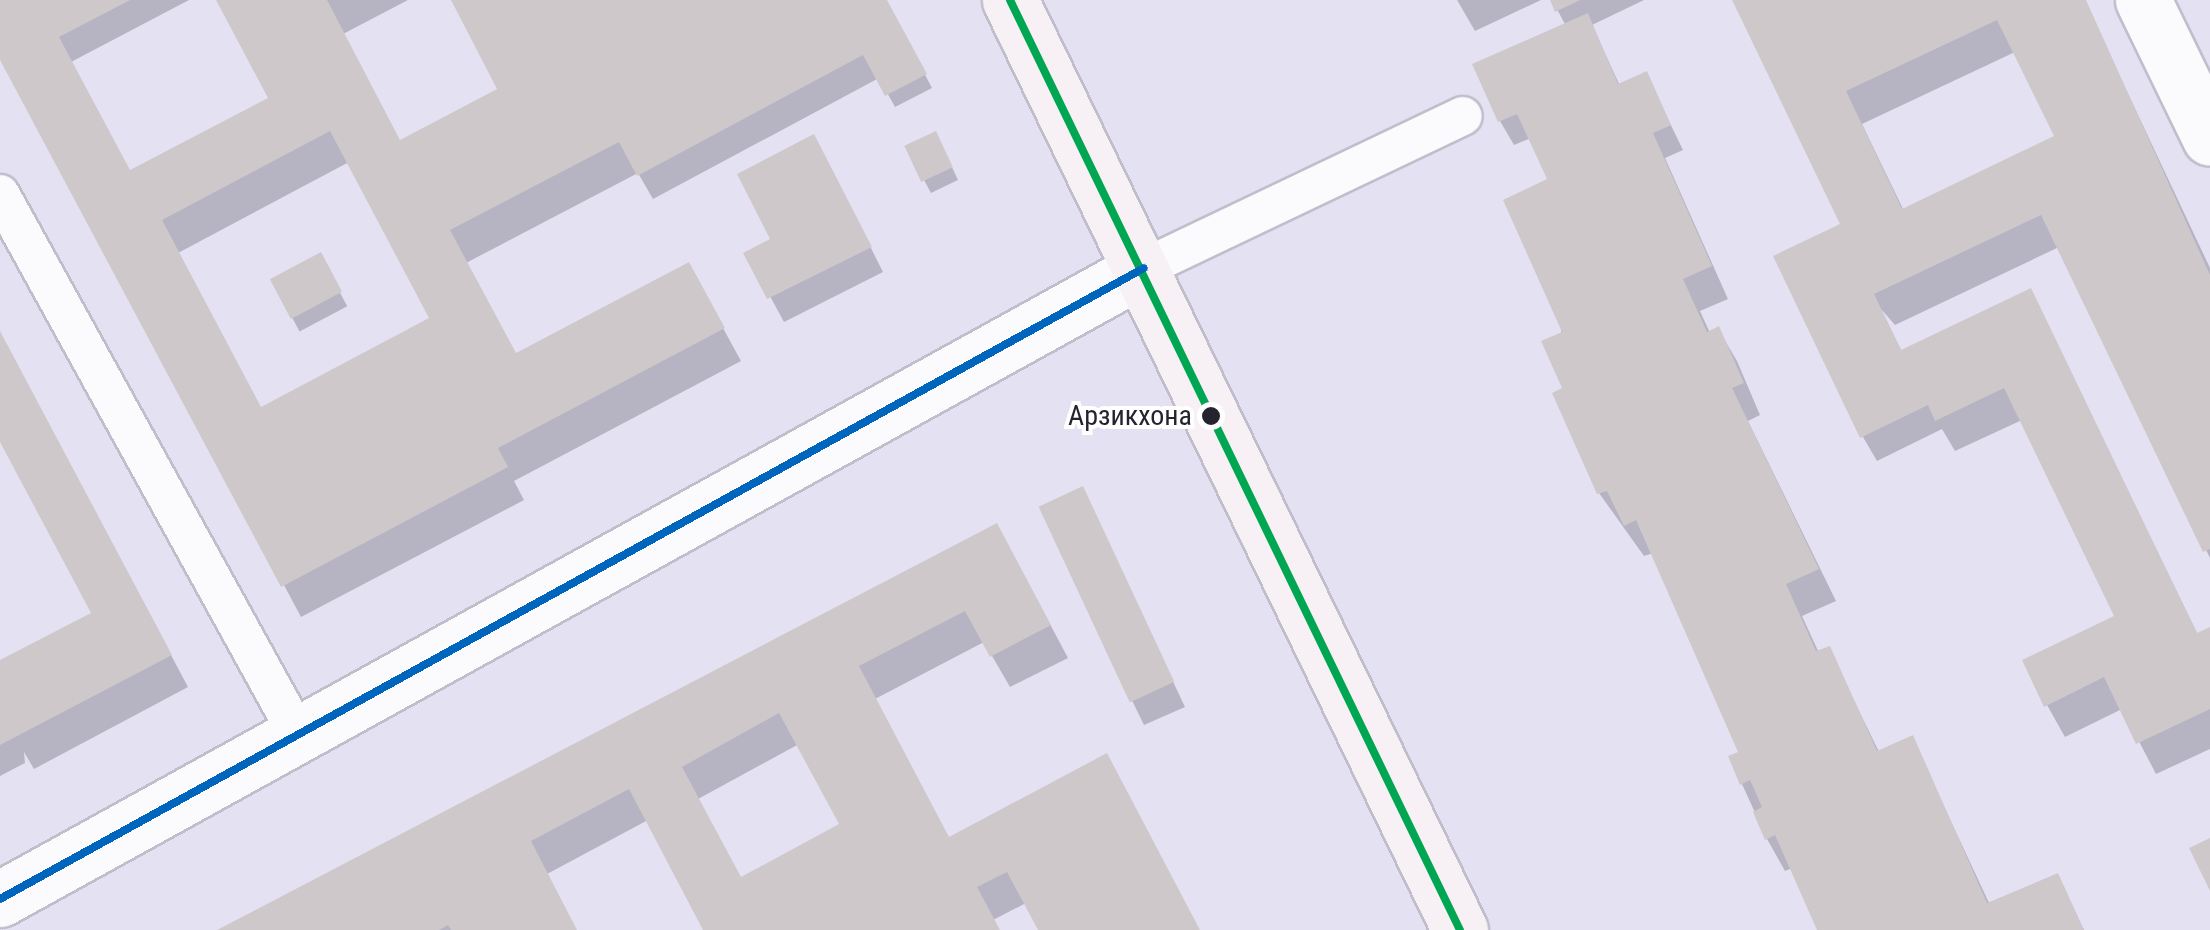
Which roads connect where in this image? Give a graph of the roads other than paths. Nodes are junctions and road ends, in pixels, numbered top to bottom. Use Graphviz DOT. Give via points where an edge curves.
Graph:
graph roads {
  1 [pos="1010,0"];
  2 [pos="2142,0"];
  3 [pos="1463,116"];
  4 [pos="2210,138"];
  5 [pos="0,194"];
  6 [pos="1144,268"];
  7 [pos="297,733"];
  8 [pos="0,899"];
  9 [pos="1460,930"];
  1 -- 6 [label="main road"];
  2 -- 4 [label="street"];
  3 -- 6 [label="lane"];
  5 -- 7 [label="lane"];
  6 -- 7 [label="street"];
  6 -- 9 [label="main road"];
  7 -- 8 [label="street"];
}
